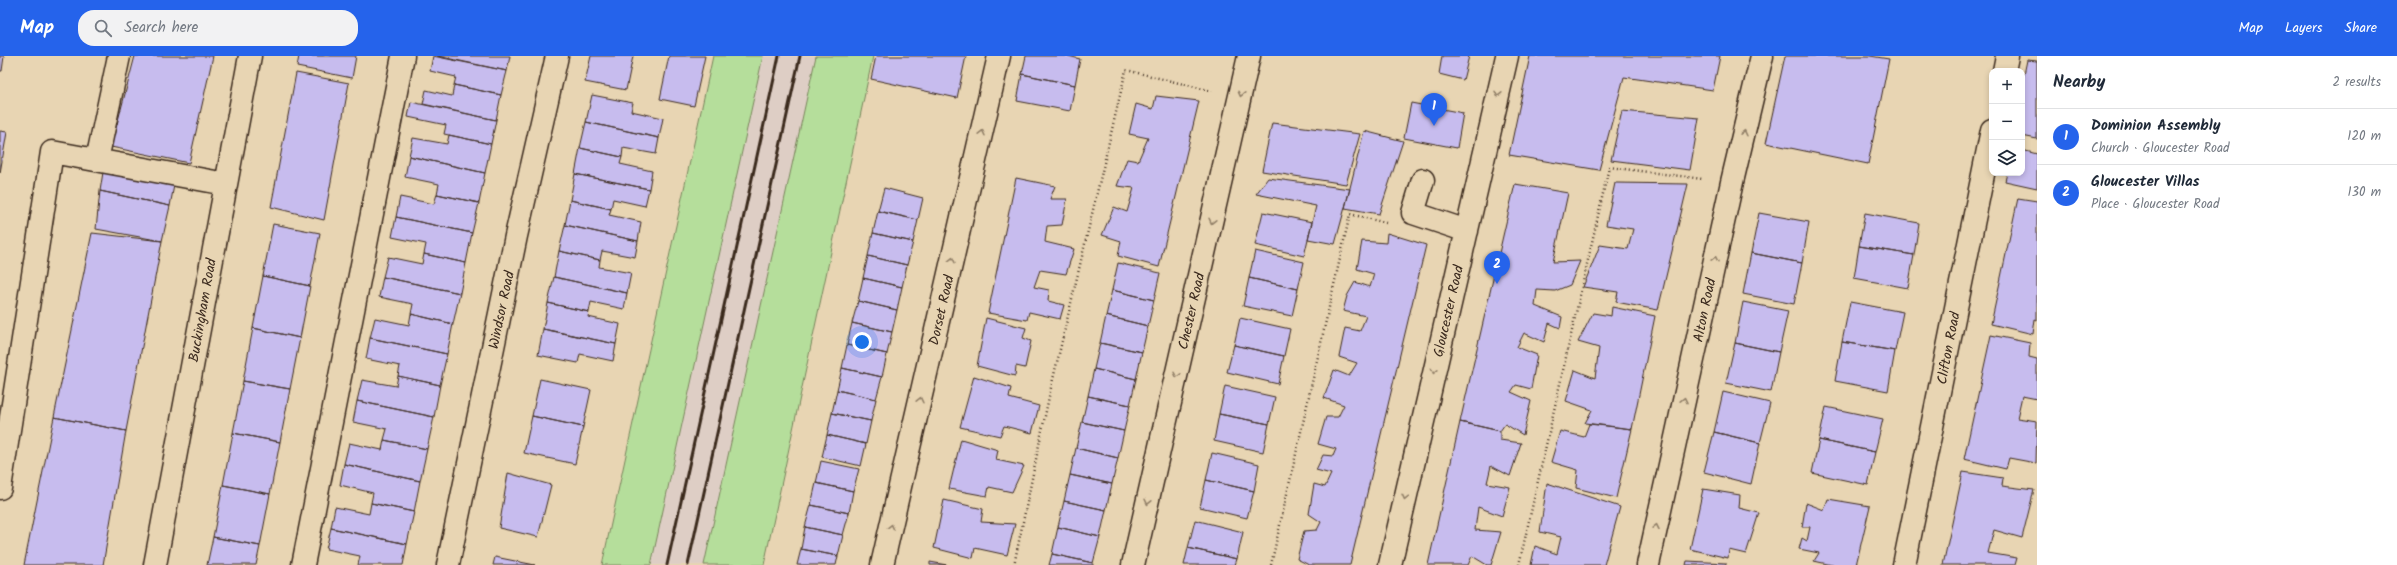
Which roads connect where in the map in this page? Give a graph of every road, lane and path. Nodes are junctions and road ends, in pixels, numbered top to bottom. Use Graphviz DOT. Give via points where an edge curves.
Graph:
graph roads {
  1 [pos="120,56"];
  2 [pos="250,56"];
  3 [pos="403,56"];
  4 [pos="557,56"];
  5 [pos="1000,56"];
  6 [pos="1250,56"];
  7 [pos="1507,56"];
  8 [pos="1762,56"];
  9 [pos="2007,56"];
  10 [pos="2005,68"];
  11 [pos="1240,98"];
  12 [pos="1990,140"];
  13 [pos="96,160"];
  14 [pos="1423,180"];
  15 [pos="1732,182"];
  16 [pos="226,184"];
  17 [pos="1388,223"];
  18 [pos="1467,231"];
  19 [pos="0,488"];
  20 [pos="155,565"];
  21 [pos="302,565"];
  22 [pos="448,565"];
  23 [pos="882,565"];
  24 [pos="1014,565"];
  25 [pos="1133,565"];
  26 [pos="1271,565"];
  27 [pos="1390,565"];
  28 [pos="1519,565"];
  29 [pos="1648,565"];
  30 [pos="1904,565"];
  1 -- 13 [label="street"];
  2 -- 16 [label="street, Buckingham Road"];
  3 -- 21 [label="street"];
  4 -- 22 [label="street, Windsor Road" via="516,236"];
  23 -- 5 [label="street, Dorset Road, one-way"];
  6 -- 11 [label="street, Chester Road, one-way"];
  7 -- 18 [label="street, Gloucester Road, one-way"];
  15 -- 8 [label="street, Alton Road, one-way"];
  9 -- 10 [label="street"];
  11 -- 24 [label="path" via="1126,70 1051,385"];
  11 -- 25 [label="street, Chester Road, one-way"];
  12 -- 30 [label="street, Clifton Road"];
  13 -- 16 [label="street"];
  13 -- 19 [label="street" via="52,152"];
  14 -- 18 [label="street" via="1413,213"];
  15 -- 28 [label="path" via="1609,167"];
  29 -- 15 [label="street, Alton Road, one-way"];
  16 -- 20 [label="street, Buckingham Road"];
  17 -- 26 [label="path" via="1350,214"];
  18 -- 27 [label="street, Gloucester Road, one-way"];
}
